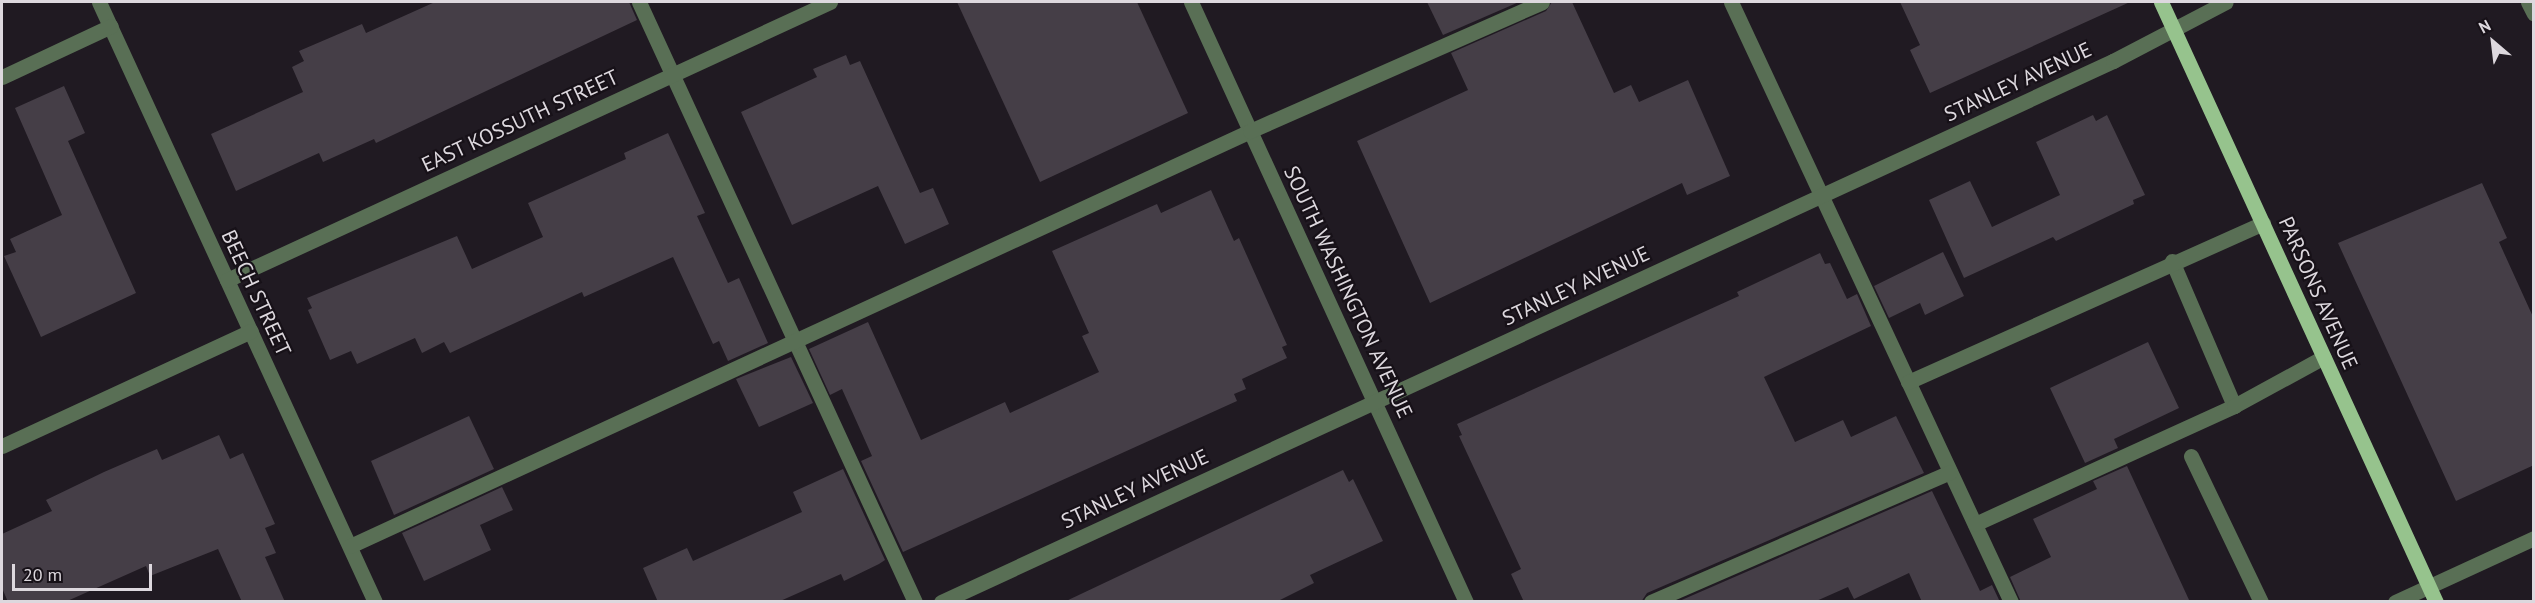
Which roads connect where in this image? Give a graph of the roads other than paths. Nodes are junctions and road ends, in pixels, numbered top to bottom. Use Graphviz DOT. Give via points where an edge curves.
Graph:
graph roads {
  1 [pos="99,2"];
  2 [pos="639,2"];
  3 [pos="830,2"];
  4 [pos="1191,2"];
  5 [pos="1542,2"];
  6 [pos="1731,2"];
  7 [pos="2161,2"];
  8 [pos="2226,2"];
  9 [pos="2528,2"];
  10 [pos="2534,14"];
  11 [pos="111,26"];
  12 [pos="2174,29"];
  13 [pos="672,73"];
  14 [pos="2,77"];
  15 [pos="1250,131"];
  16 [pos="1821,196"];
  17 [pos="2263,222"];
  18 [pos="2172,261"];
  19 [pos="227,280"];
  20 [pos="251,331"];
  21 [pos="795,341"];
  22 [pos="2324,357"];
  23 [pos="1908,382"];
  24 [pos="1376,402"];
  25 [pos="2234,406"];
  26 [pos="2,446"];
  27 [pos="2191,456"];
  28 [pos="1950,472"];
  29 [pos="1975,524"];
  30 [pos="2534,538"];
  31 [pos="350,546"];
  32 [pos="2429,587"];
  33 [pos="375,602"];
  34 [pos="915,602"];
  35 [pos="941,602"];
  36 [pos="1466,602"];
  37 [pos="1651,602"];
  38 [pos="2011,602"];
  39 [pos="2261,602"];
  40 [pos="2395,602"];
  41 [pos="2436,602"];
  1 -- 11 [label="street, BEECH STREET"];
  2 -- 13 [label="street"];
  3 -- 13 [label="street, EAST KOSSUTH STREET"];
  4 -- 15 [label="street, SOUTH WASHINGTON AVENUE"];
  5 -- 15 [label="street"];
  6 -- 16 [label="street"];
  7 -- 12 [label="main road, PARSONS AVENUE"];
  8 -- 12 [label="street, STANLEY AVENUE"];
  9 -- 10 [label="street"];
  11 -- 14 [label="street"];
  11 -- 19 [label="street, BEECH STREET"];
  12 -- 16 [label="street, STANLEY AVENUE" via="2113,62"];
  12 -- 17 [label="main road, PARSONS AVENUE"];
  13 -- 19 [label="street, EAST KOSSUTH STREET"];
  13 -- 21 [label="street"];
  15 -- 21 [label="street"];
  15 -- 24 [label="street, SOUTH WASHINGTON AVENUE"];
  16 -- 23 [label="street"];
  16 -- 24 [label="street, STANLEY AVENUE"];
  17 -- 18 [label="street"];
  17 -- 22 [label="main road, PARSONS AVENUE"];
  18 -- 23 [label="street"];
  18 -- 25 [label="street"];
  19 -- 20 [label="street, BEECH STREET"];
  20 -- 26 [label="street"];
  20 -- 31 [label="street, BEECH STREET"];
  21 -- 31 [label="street"];
  21 -- 34 [label="street"];
  22 -- 25 [label="street"];
  22 -- 32 [label="main road, PARSONS AVENUE"];
  23 -- 28 [label="street"];
  24 -- 35 [label="street, STANLEY AVENUE"];
  24 -- 36 [label="street, SOUTH WASHINGTON AVENUE"];
  25 -- 29 [label="street"];
  27 -- 39 [label="street"];
  28 -- 29 [label="street"];
  28 -- 37 [label="street"];
  29 -- 38 [label="street"];
  30 -- 32 [label="street"];
  31 -- 33 [label="street, BEECH STREET"];
  32 -- 40 [label="street"];
  32 -- 41 [label="main road, PARSONS AVENUE"];
}
